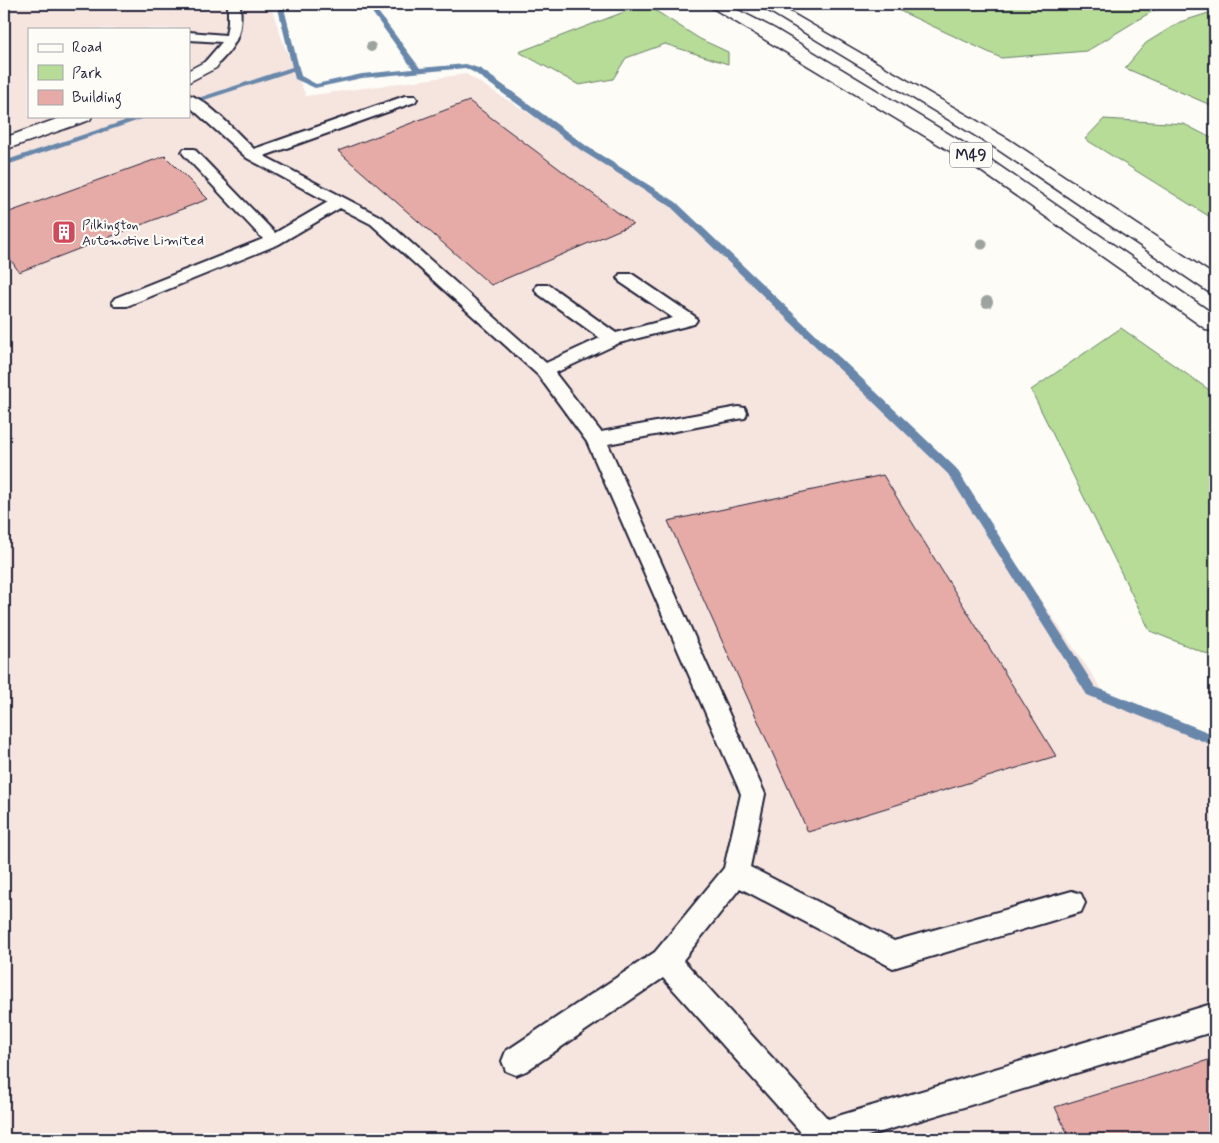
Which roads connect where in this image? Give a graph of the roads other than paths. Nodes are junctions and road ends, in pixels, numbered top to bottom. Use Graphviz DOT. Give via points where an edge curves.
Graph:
graph roads {
  1 [pos="234,4"];
  2 [pos="714,4"];
  3 [pos="765,4"];
  4 [pos="190,36"];
  5 [pos="232,39"];
  6 [pos="210,64"];
  7 [pos="190,76"];
  8 [pos="410,99"];
  9 [pos="190,100"];
  10 [pos="77,118"];
  11 [pos="4,144"];
  12 [pos="189,152"];
  13 [pos="252,155"];
  14 [pos="339,202"];
  15 [pos="273,241"];
  16 [pos="626,278"];
  17 [pos="1215,286"];
  18 [pos="542,289"];
  19 [pos="121,302"];
  20 [pos="1215,326"];
  21 [pos="613,339"];
  22 [pos="544,371"];
  23 [pos="738,412"];
  24 [pos="596,440"];
  25 [pos="736,873"];
  26 [pos="1072,903"];
  27 [pos="665,960"];
  28 [pos="1215,1017"];
  29 [pos="516,1061"];
  1 -- 5 [label="lane" via="236,27"];
  2 -- 20 [label="main road, M49" via="769,33 975,158"];
  3 -- 17 [label="main road, M49" via="1001,143"];
  4 -- 5 [label="lane"];
  5 -- 6 [label="lane"];
  6 -- 7 [label="main road"];
  8 -- 13 [label="lane"];
  9 -- 13 [label="lane"];
  10 -- 11 [label="main road"];
  12 -- 15 [label="lane"];
  13 -- 14 [label="lane"];
  14 -- 15 [label="lane"];
  14 -- 22 [label="lane" via="378,222"];
  15 -- 19 [label="lane"];
  16 -- 21 [label="lane" via="688,320"];
  18 -- 21 [label="lane"];
  21 -- 22 [label="lane"];
  22 -- 24 [label="lane"];
  23 -- 24 [label="lane"];
  24 -- 25 [label="lane" via="752,794"];
  25 -- 26 [label="lane" via="893,955"];
  25 -- 27 [label="lane"];
  27 -- 28 [label="lane" via="823,1135"];
  27 -- 29 [label="lane"];
}
